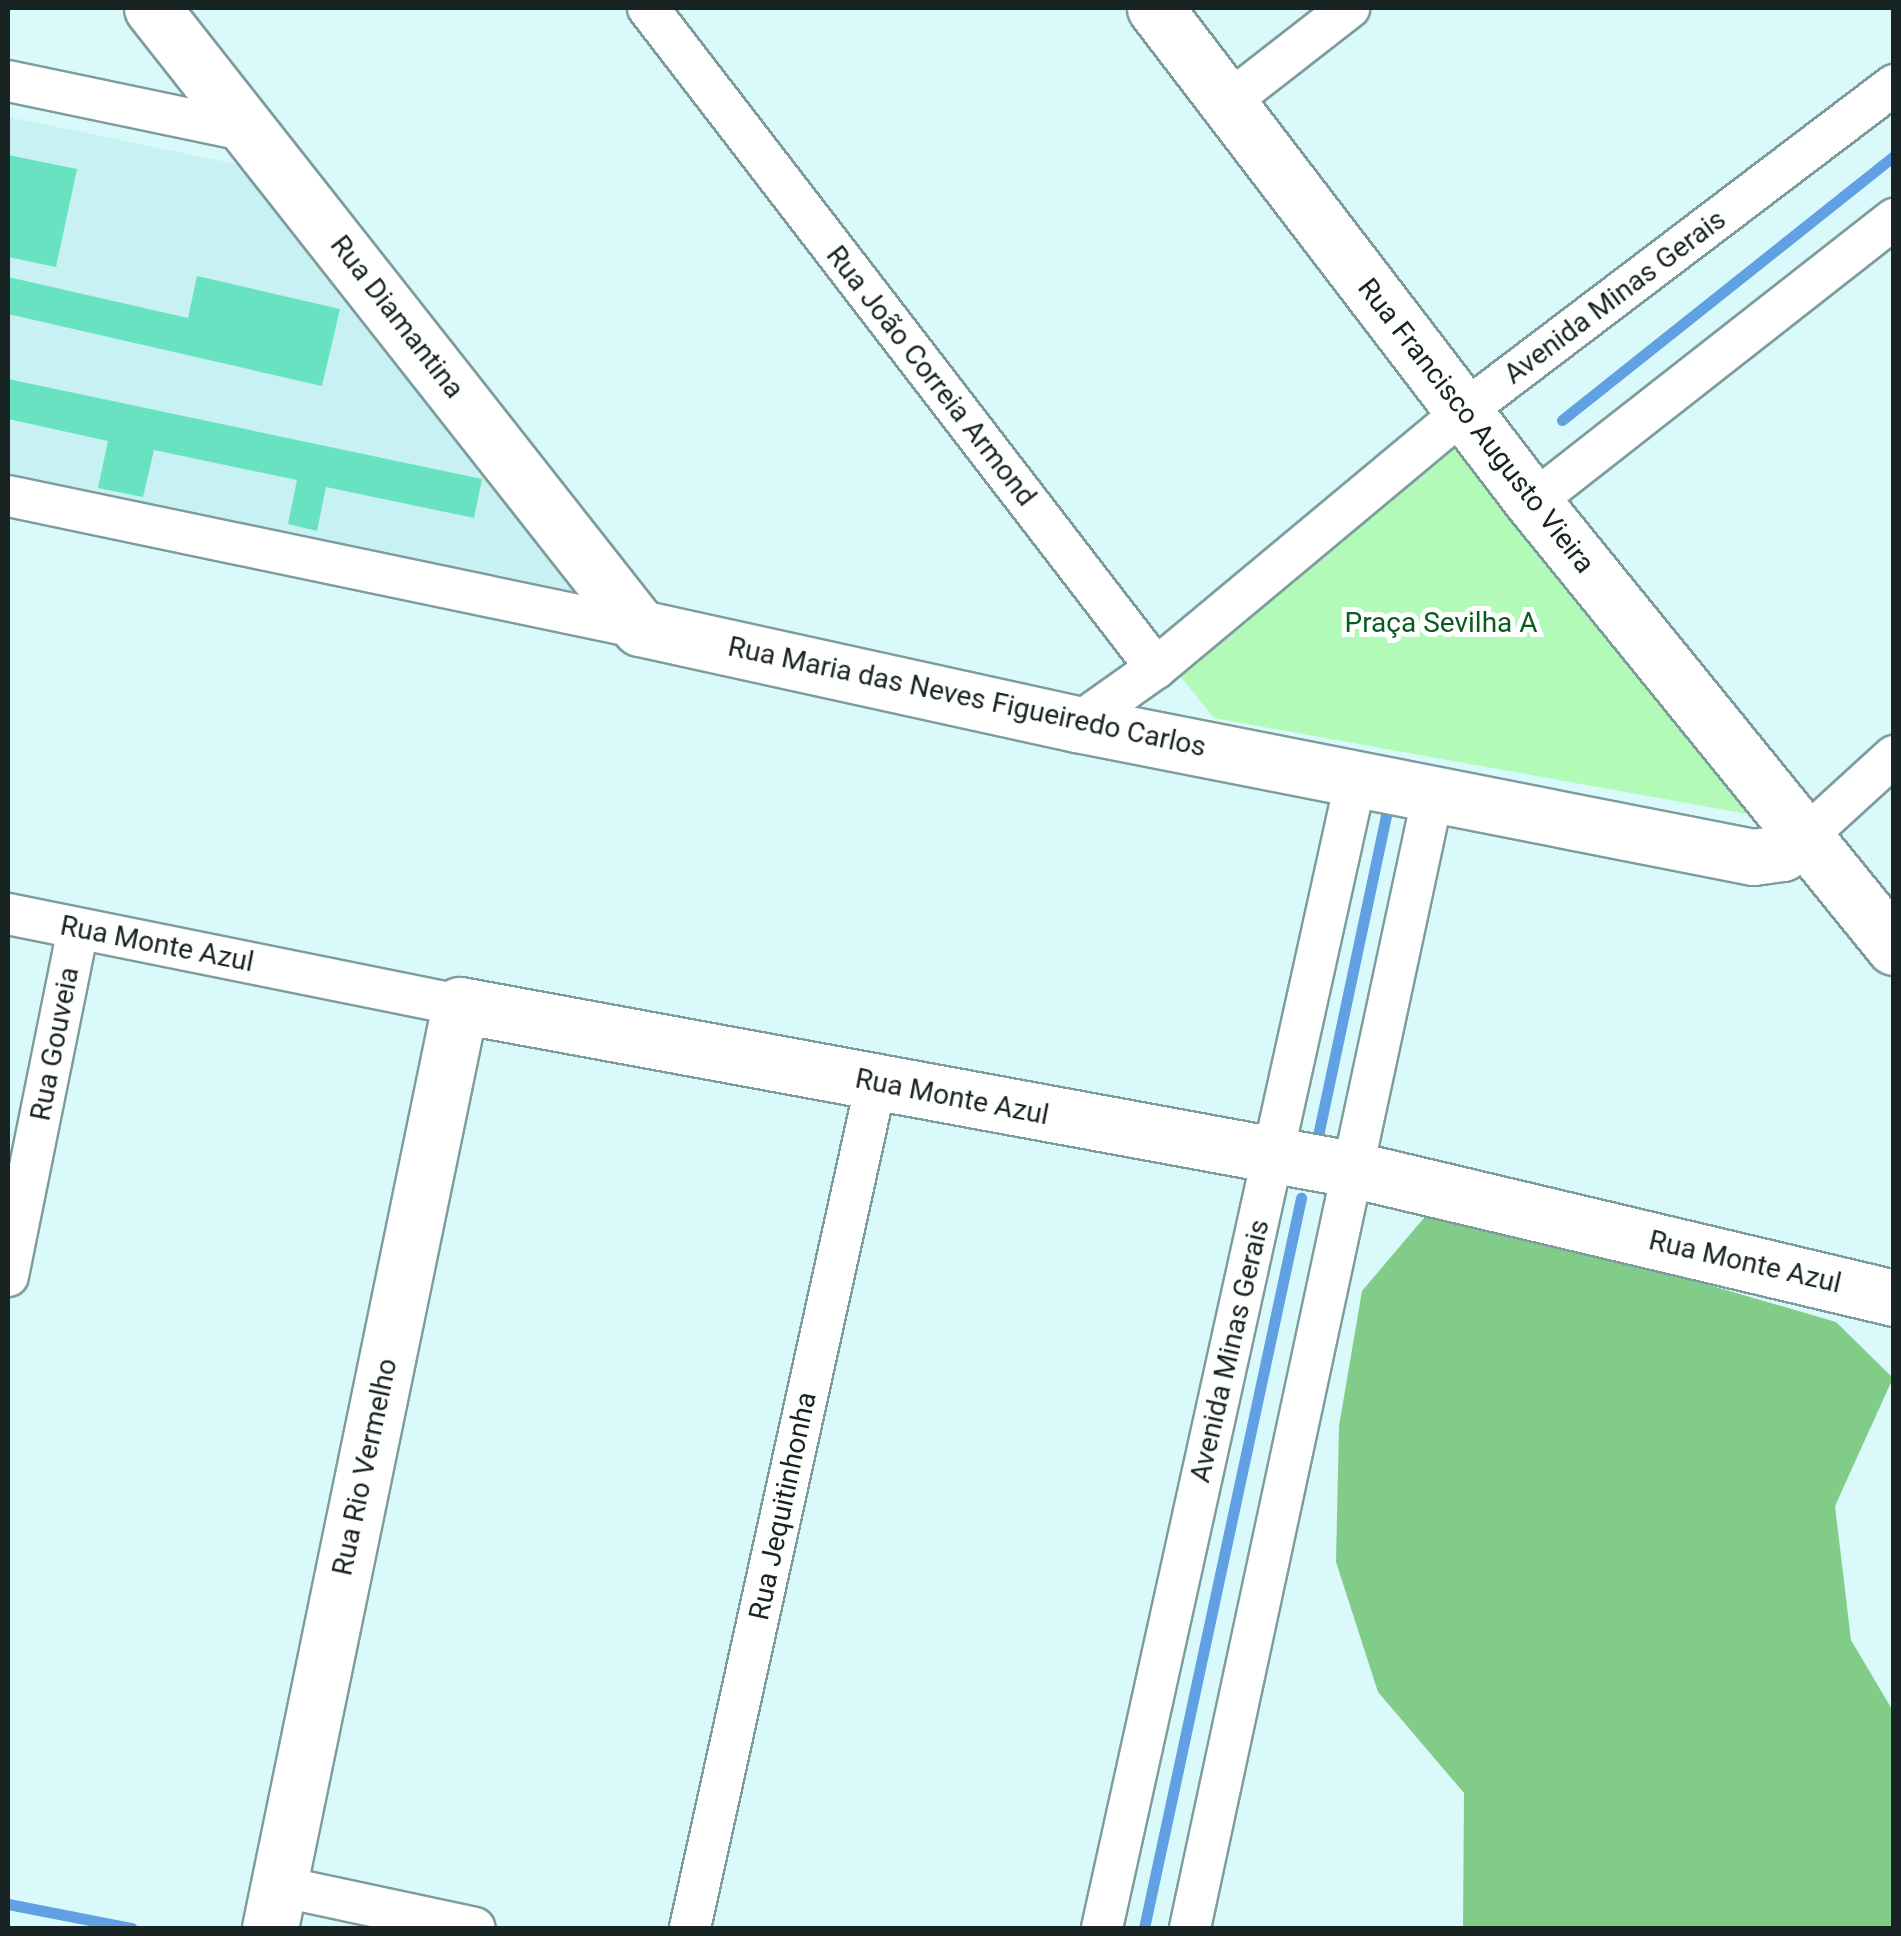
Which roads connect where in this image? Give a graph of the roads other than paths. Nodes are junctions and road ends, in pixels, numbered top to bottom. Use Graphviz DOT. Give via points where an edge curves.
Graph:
graph roads {
  1 [pos="152,8"];
  2 [pos="648,8"];
  3 [pos="1154,8"];
  4 [pos="1349,8"];
  5 [pos="8,81"];
  6 [pos="1894,85"];
  7 [pos="1228,103"];
  8 [pos="253,132"];
  9 [pos="1894,219"];
  10 [pos="1463,412"];
  11 [pos="8,496"];
  12 [pos="1533,502"];
  13 [pos="640,628"];
  14 [pos="1156,668"];
  15 [pos="1077,724"];
  16 [pos="1894,756"];
  17 [pos="1357,774"];
  18 [pos="1434,790"];
  19 [pos="1803,839"];
  20 [pos="8,914"];
  21 [pos="78,929"];
  22 [pos="1894,947"];
  23 [pos="460,1006"];
  24 [pos="876,1082"];
  25 [pos="1273,1157"];
  26 [pos="1351,1169"];
  27 [pos="8,1276"];
  28 [pos="1894,1298"];
  29 [pos="275,1905"];
  30 [pos="475,1928"];
  31 [pos="690,1928"];
  32 [pos="1102,1928"];
  33 [pos="1190,1928"];
  1 -- 8 [label="street, Rua Diamantina"];
  2 -- 14 [label="street, Rua João Correia Armond"];
  3 -- 7 [label="street, Rua Francisco Augusto Vieira"];
  4 -- 7 [label="street"];
  5 -- 8 [label="street"];
  6 -- 10 [label="street, Avenida Minas Gerais"];
  7 -- 10 [label="street, Rua Francisco Augusto Vieira"];
  8 -- 13 [label="street, Rua Diamantina"];
  9 -- 12 [label="street"];
  10 -- 12 [label="street, Rua Francisco Augusto Vieira"];
  10 -- 14 [label="street, Avenida Minas Gerais"];
  11 -- 13 [label="street, Rua Maria das Neves Figueiredo Carlos"];
  12 -- 19 [label="street, Rua Francisco Augusto Vieira"];
  13 -- 15 [label="street, Rua Maria das Neves Figueiredo Carlos"];
  14 -- 15 [label="street"];
  15 -- 17 [label="street, Rua Maria das Neves Figueiredo Carlos"];
  16 -- 19 [label="street, Rua Maria das Neves Figueiredo Carlos"];
  17 -- 18 [label="street, Rua Maria das Neves Figueiredo Carlos"];
  17 -- 25 [label="street, Avenida Minas Gerais"];
  18 -- 19 [label="street, Rua Maria das Neves Figueiredo Carlos" via="1754,857 1782,853"];
  18 -- 26 [label="street"];
  19 -- 22 [label="street, Rua Francisco Augusto Vieira"];
  20 -- 21 [label="street, Rua Monte Azul"];
  21 -- 23 [label="street, Rua Monte Azul"];
  21 -- 27 [label="street, Rua Gouveia"];
  23 -- 24 [label="street, Rua Monte Azul"];
  23 -- 29 [label="street, Rua Rio Vermelho"];
  24 -- 25 [label="street, Rua Monte Azul"];
  24 -- 31 [label="street, Rua Jequitinhonha"];
  25 -- 26 [label="street, Rua Monte Azul"];
  25 -- 32 [label="street, Avenida Minas Gerais"];
  26 -- 28 [label="street, Rua Monte Azul"];
  26 -- 33 [label="street"];
  29 -- 30 [label="street"];
}
